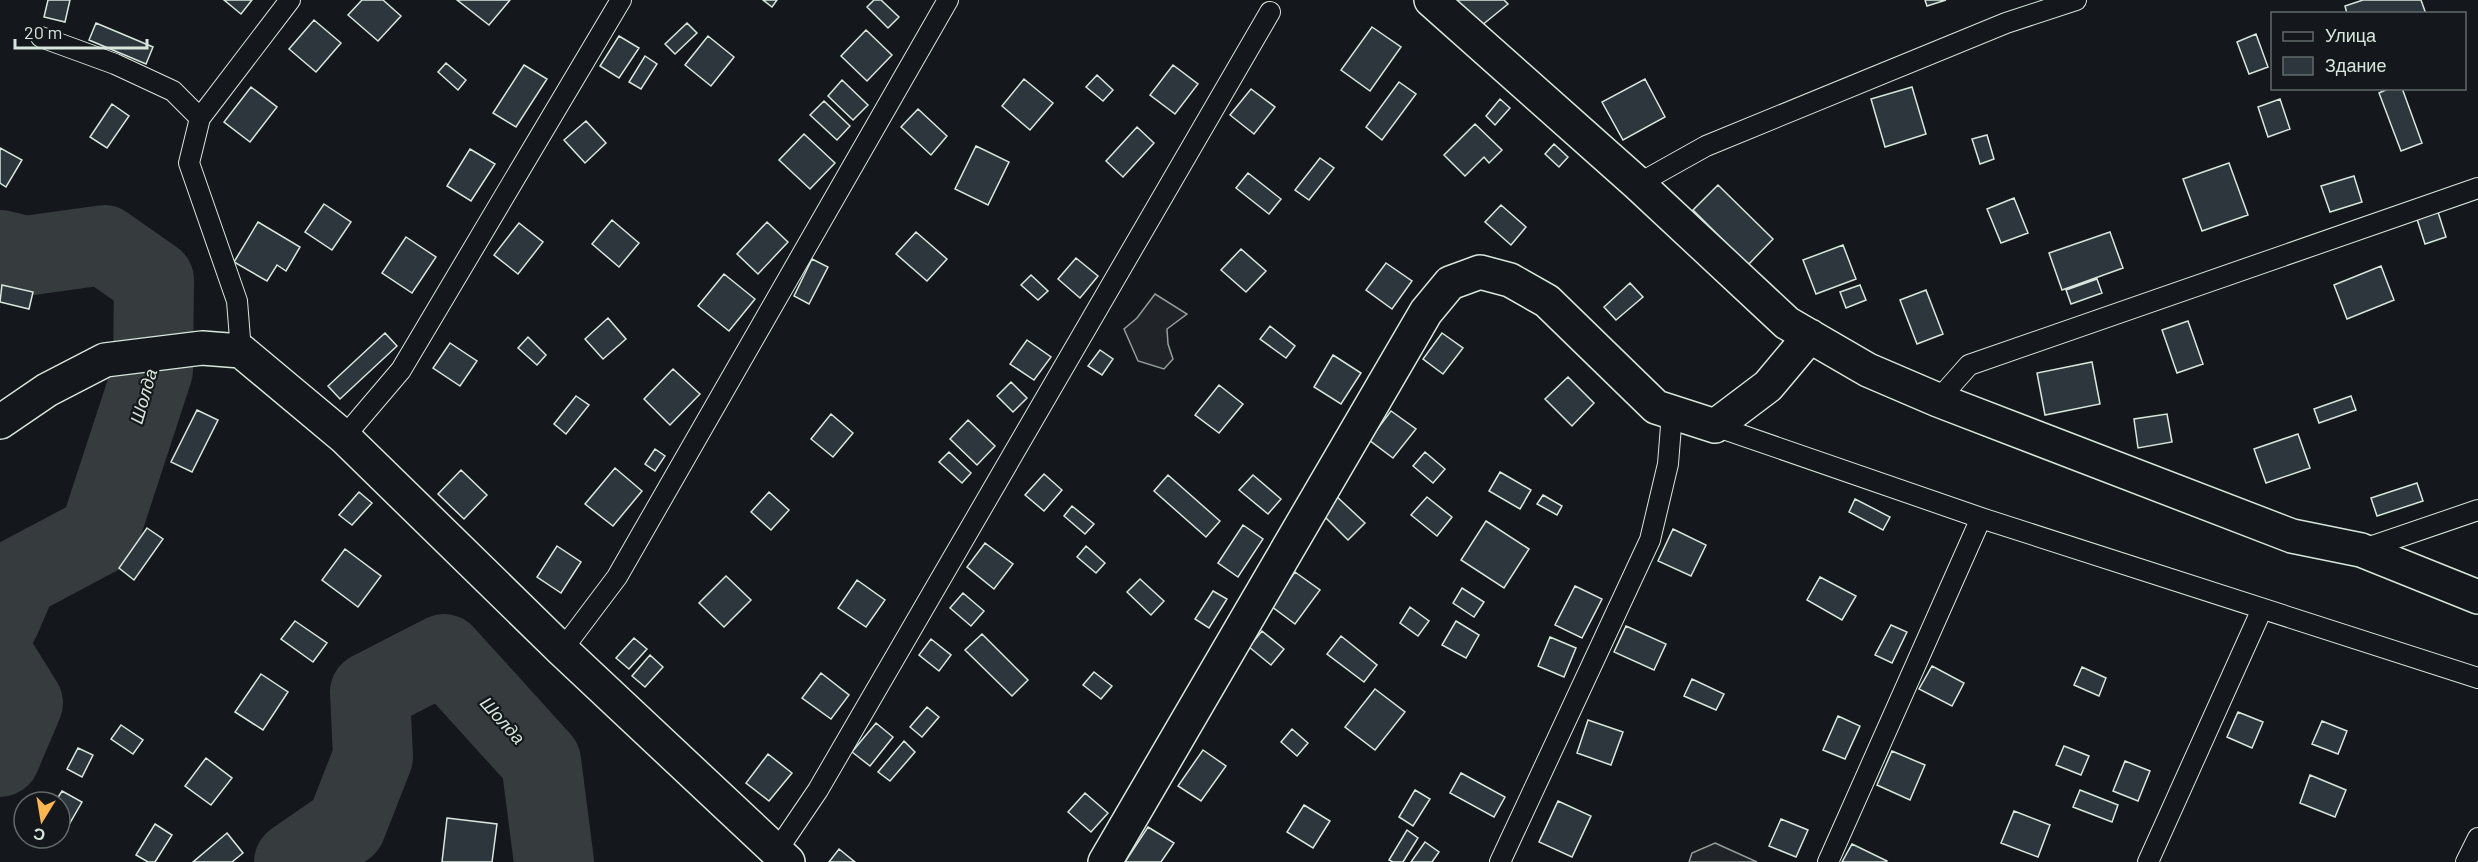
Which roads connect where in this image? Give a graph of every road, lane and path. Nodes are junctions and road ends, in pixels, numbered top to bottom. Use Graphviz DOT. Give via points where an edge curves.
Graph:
graph roads {
  1 [pos="290,0"];
  2 [pos="621,0"];
  3 [pos="948,0"];
  4 [pos="1431,0"];
  5 [pos="2076,0"];
  6 [pos="1270,12"];
  7 [pos="41,37"];
  8 [pos="200,118"];
  9 [pos="1638,184"];
  10 [pos="2478,188"];
  11 [pos="1810,336"];
  12 [pos="241,351"];
  13 [pos="1938,400"];
  14 [pos="1672,413"];
  15 [pos="0,422"];
  16 [pos="1715,426"];
  17 [pos="344,437"];
  18 [pos="2478,510"];
  19 [pos="1981,518"];
  20 [pos="2361,550"];
  21 [pos="2478,597"];
  22 [pos="2262,609"];
  23 [pos="562,650"];
  24 [pos="2478,678"];
  25 [pos="2478,838"];
  26 [pos="782,857"];
  27 [pos="1105,862"];
  28 [pos="1500,862"];
  29 [pos="1828,862"];
  30 [pos="2148,862"];
  31 [pos="2466,862"];
  1 -- 8 [label="lane"];
  2 -- 17 [label="lane" via="401,370"];
  3 -- 23 [label="lane" via="617,577"];
  4 -- 9 [label="street"];
  5 -- 9 [label="lane" via="2006,23 1706,146"];
  6 -- 26 [label="lane"];
  7 -- 8 [label="lane" via="115,64 173,91"];
  8 -- 12 [label="lane" via="189,163 237,301"];
  9 -- 11 [label="street" via="1787,323"];
  10 -- 13 [label="lane" via="1969,365"];
  11 -- 13 [label="street" via="1868,370"];
  11 -- 16 [label="street" via="1768,386"];
  12 -- 15 [label="street" via="202,348 105,360 47,390"];
  12 -- 17 [label="street"];
  13 -- 20 [label="street" via="2292,536"];
  14 -- 16 [label="street"];
  14 -- 27 [label="street" via="1656,407 1547,302 1510,280 1480,272 1450,283 1426,312"];
  14 -- 28 [label="lane" via="1668,464 1650,540"];
  16 -- 19 [label="lane"];
  17 -- 23 [label="street"];
  18 -- 20 [label="lane"];
  19 -- 22 [label="lane"];
  19 -- 29 [label="lane"];
  20 -- 21 [label="street"];
  22 -- 24 [label="lane"];
  22 -- 30 [label="lane"];
  23 -- 26 [label="street"];
  25 -- 31 [label="lane"];
}
